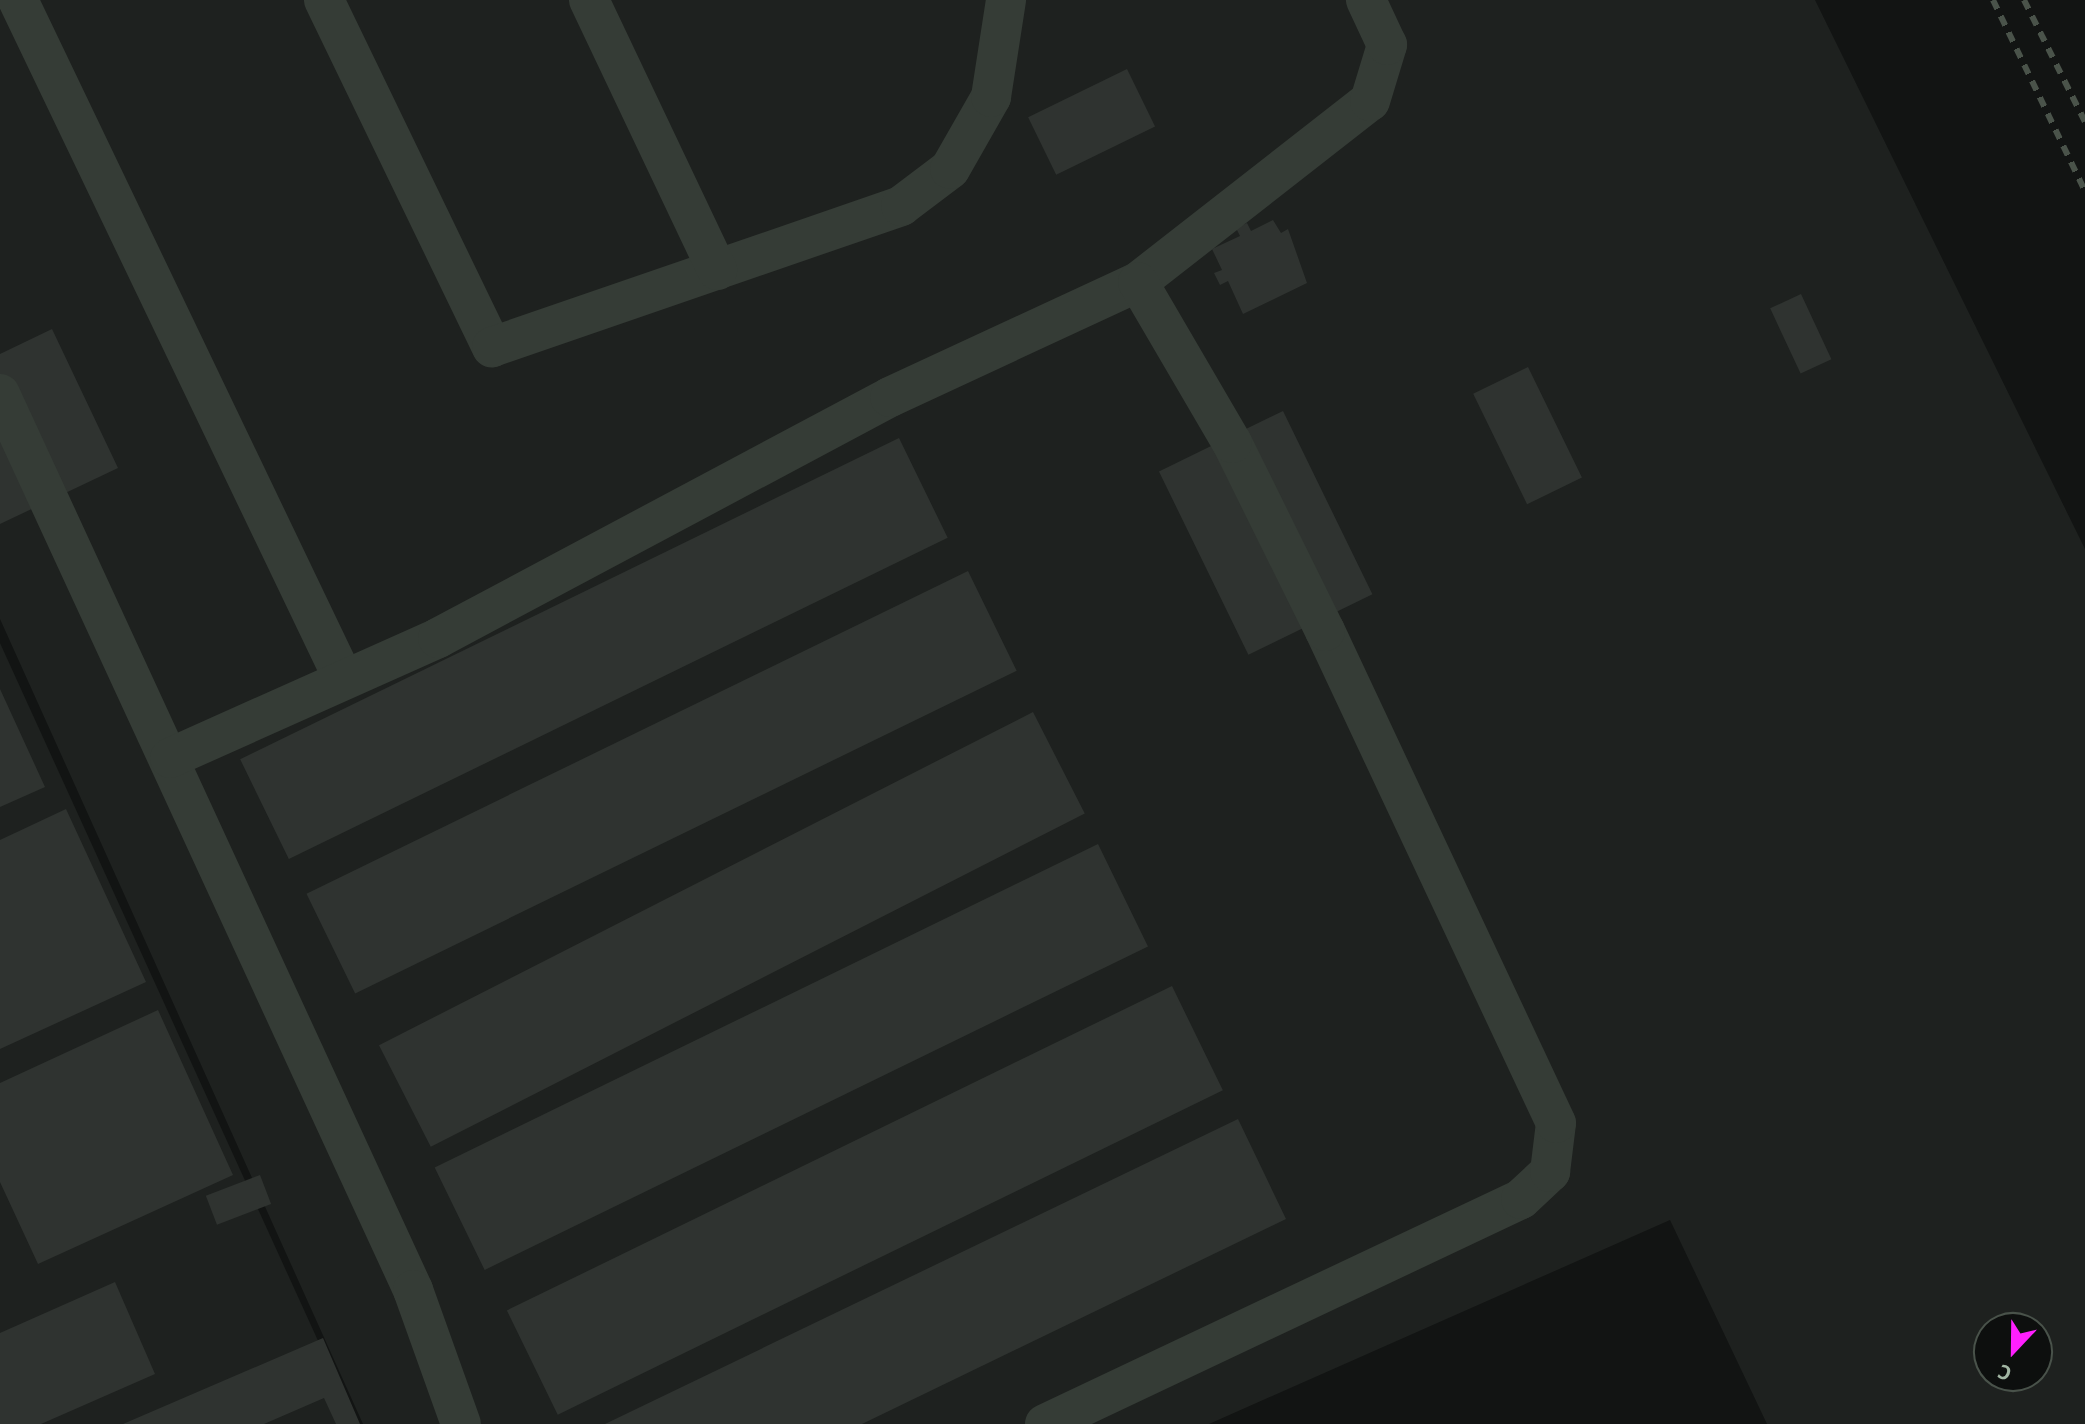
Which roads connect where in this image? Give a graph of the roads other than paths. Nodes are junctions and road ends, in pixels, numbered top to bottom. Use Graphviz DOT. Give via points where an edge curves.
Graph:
graph roads {
  1 [pos="18,0"];
  2 [pos="324,0"];
  3 [pos="589,0"];
  4 [pos="1006,0"];
  5 [pos="1366,0"];
  6 [pos="717,270"];
  7 [pos="1138,282"];
  8 [pos="0,394"];
  9 [pos="342,676"];
  10 [pos="170,758"];
  11 [pos="461,1424"];
  12 [pos="1045,1424"];
  1 -- 9 [label="lane"];
  2 -- 6 [label="lane" via="492,347"];
  3 -- 6 [label="lane"];
  4 -- 6 [label="lane" via="991,97 950,169 901,206"];
  5 -- 7 [label="lane" via="1387,45 1370,101"];
  7 -- 9 [label="lane" via="890,397 438,638"];
  7 -- 12 [label="lane" via="1245,470 1556,1123 1550,1172 1521,1199"];
  8 -- 10 [label="lane"];
  9 -- 10 [label="lane"];
  10 -- 11 [label="lane" via="413,1290"];
}
